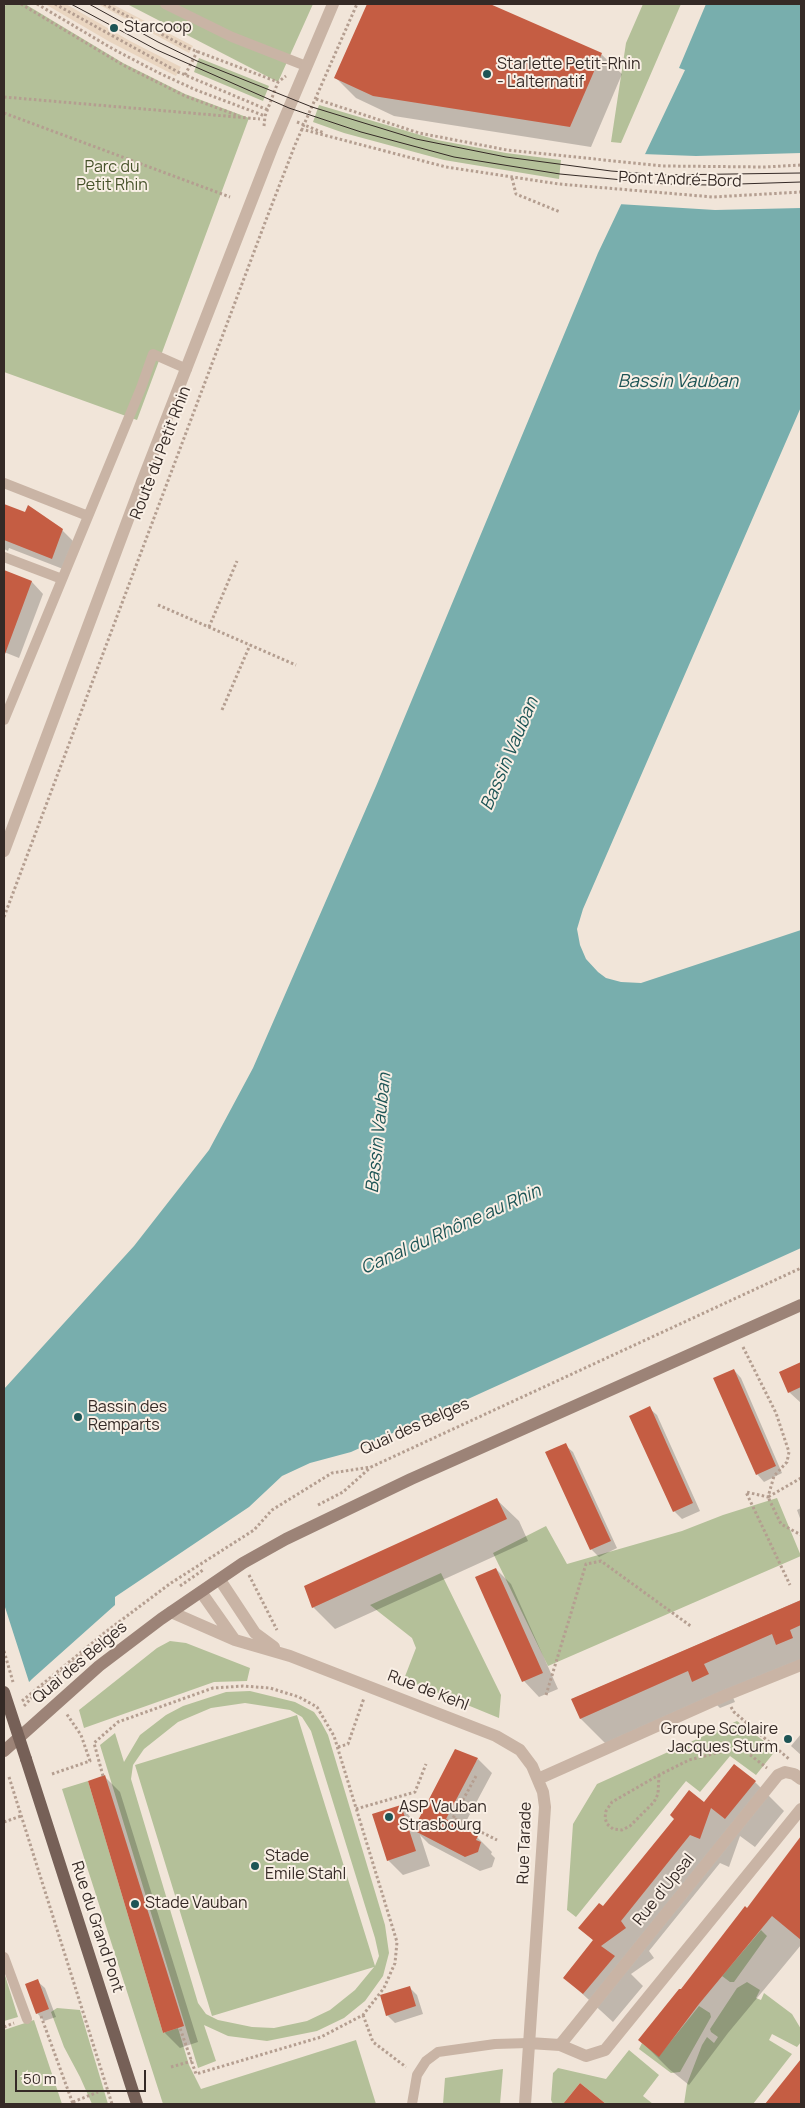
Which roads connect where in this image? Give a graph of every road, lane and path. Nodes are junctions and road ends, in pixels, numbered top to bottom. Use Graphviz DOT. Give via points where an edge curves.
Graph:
graph roads {
  1 [pos="21,4"];
  2 [pos="37,4"];
  3 [pos="55,4"];
  4 [pos="104,4"];
  5 [pos="165,4"];
  6 [pos="333,4"];
  7 [pos="357,4"];
  8 [pos="198,50"];
  9 [pos="306,66"];
  10 [pos="185,75"];
  11 [pos="4,97"];
  12 [pos="316,99"];
  13 [pos="268,109"];
  14 [pos="4,113"];
  15 [pos="286,117"];
  16 [pos="245,118"];
  17 [pos="260,119"];
  18 [pos="304,125"];
  19 [pos="302,130"];
  20 [pos="334,137"];
  21 [pos="801,165"];
  22 [pos="512,178"];
  23 [pos="801,192"];
  24 [pos="230,197"];
  25 [pos="560,212"];
  26 [pos="187,368"];
  27 [pos="4,484"];
  28 [pos="88,516"];
  29 [pos="4,557"];
  30 [pos="237,561"];
  31 [pos="62,579"];
  32 [pos="158,605"];
  33 [pos="209,627"];
  34 [pos="250,645"];
  35 [pos="296,664"];
  36 [pos="7,702"];
  37 [pos="222,710"];
  38 [pos="4,720"];
  39 [pos="4,851"];
  40 [pos="4,917"];
  41 [pos="801,1268"];
  42 [pos="801,1305"];
  43 [pos="737,1334"];
  44 [pos="801,1478"];
  45 [pos="768,1496"];
  46 [pos="801,1535"];
  47 [pos="220,1580"];
  48 [pos="253,1584"];
  49 [pos="790,1585"];
  50 [pos="201,1592"];
  51 [pos="171,1612"];
  52 [pos="692,1627"];
  53 [pos="278,1632"];
  54 [pos="235,1640"];
  55 [pos="290,1656"];
  56 [pos="801,1665"];
  57 [pos="369,1686"];
  58 [pos="4,1692"];
  59 [pos="546,1695"];
  60 [pos="724,1696"];
  61 [pos="58,1701"];
  62 [pos="17,1706"];
  63 [pos="338,1747"];
  64 [pos="4,1751"];
  65 [pos="426,1764"];
  66 [pos="52,1774"];
  67 [pos="778,1775"];
  68 [pos="103,1776"];
  69 [pos="476,1776"];
  70 [pos="659,1776"];
  71 [pos="798,1776"];
  72 [pos="9,1777"];
  73 [pos="538,1779"];
  74 [pos="356,1809"];
  75 [pos="801,1809"];
  76 [pos="21,1816"];
  77 [pos="4,1822"];
  78 [pos="497,1840"];
  79 [pos="4,1958"];
  80 [pos="363,2015"];
  81 [pos="27,2019"];
  82 [pos="180,2028"];
  83 [pos="530,2043"];
  84 [pos="560,2045"];
  85 [pos="192,2061"];
  86 [pos="172,2067"];
  87 [pos="417,2075"];
  88 [pos="98,2092"];
  89 [pos="73,2103"];
  90 [pos="112,2104"];
  91 [pos="137,2104"];
  92 [pos="412,2104"];
  93 [pos="525,2104"];
  1 -- 16 [label="path" via="122,65 185,96"];
  2 -- 13 [label="path" via="113,49 196,90 265,116"];
  3 -- 10 [label="path"];
  4 -- 8 [label="path"];
  5 -- 9 [label="lane" via="232,37"];
  6 -- 9 [label="street, Route du Petit Rhin"];
  7 -- 12 [label="path, Route du Petit Rhin"];
  8 -- 10 [label="path"];
  8 -- 13 [label="path" via="278,82"];
  9 -- 15 [label="street, Route du Petit Rhin"];
  10 -- 13 [label="path"];
  11 -- 16 [label="path"];
  12 -- 18 [label="path, Route du Petit Rhin"];
  12 -- 21 [label="path, Pont André-Bord" via="437,137 507,150 663,166"];
  13 -- 15 [label="path"];
  14 -- 24 [label="path"];
  15 -- 18 [label="path"];
  15 -- 26 [label="street, Route du Petit Rhin"];
  16 -- 17 [label="path"];
  18 -- 19 [label="path, Route du Petit Rhin"];
  18 -- 20 [label="path"];
  19 -- 20 [label="path"];
  19 -- 40 [label="path, Route du Petit Rhin"];
  20 -- 22 [label="path, Pont André-Bord" via="437,165"];
  22 -- 23 [label="path, Pont André-Bord" via="713,197"];
  22 -- 25 [label="path" via="516,194"];
  26 -- 28 [label="lane" via="153,354"];
  26 -- 39 [label="street, Route du Petit Rhin"];
  27 -- 28 [label="lane"];
  28 -- 31 [label="lane"];
  29 -- 31 [label="lane"];
  30 -- 33 [label="path"];
  31 -- 36 [label="lane"];
  32 -- 33 [label="path"];
  33 -- 34 [label="path"];
  34 -- 35 [label="path"];
  34 -- 37 [label="path"];
  36 -- 38 [label="lane"];
  41 -- 62 [label="path, Quai des Belges" via="372,1467 332,1473 272,1510 254,1530 103,1634"];
  42 -- 43 [label="main road, Quai des Belges"];
  43 -- 45 [label="path" via="776,1413 789,1452 787,1462 774,1476"];
  43 -- 47 [label="main road, Quai des Belges" via="320,1520 243,1563"];
  44 -- 45 [label="path"];
  45 -- 46 [label="path" via="781,1524"];
  45 -- 49 [label="path" via="746,1492"];
  47 -- 50 [label="main road, Quai des Belges"];
  47 -- 55 [label="street, Rue de Kehl" via="255,1633"];
  48 -- 53 [label="path"];
  50 -- 51 [label="main road, Quai des Belges"];
  50 -- 54 [label="street"];
  51 -- 54 [label="street, Rue de Kehl"];
  51 -- 61 [label="main road, Quai des Belges"];
  52 -- 59 [label="path" via="601,1561 586,1564"];
  54 -- 55 [label="street, Rue de Kehl"];
  55 -- 57 [label="street, Rue de Kehl"];
  56 -- 60 [label="street, Rue Tarade"];
  57 -- 63 [label="path" via="348,1744"];
  57 -- 73 [label="street, Rue de Kehl" via="508,1742 520,1750"];
  58 -- 91 [label="main road, Rue du Grand Pont, bridge"];
  60 -- 71 [label="path" via="734,1712 789,1756"];
  60 -- 73 [label="street, Rue Tarade"];
  61 -- 64 [label="main road, Quai des Belges"];
  61 -- 66 [label="path" via="81,1735 90,1761"];
  63 -- 68 [label="path" via="317,1707 299,1697 270,1688 213,1688 118,1722 94,1743"];
  63 -- 74 [label="path"];
  65 -- 74 [label="path" via="415,1792"];
  67 -- 70 [label="path" via="740,1747 689,1760"];
  67 -- 71 [label="street" via="785,1772"];
  67 -- 84 [label="street, Rue d'Upsal"];
  69 -- 78 [label="path" via="453,1818"];
  70 -- 70 [label="path" via="612,1802 604,1818 607,1824 622,1830 630,1826 654,1802"];
  72 -- 76 [label="path"];
  73 -- 83 [label="street, Rue Tarade" via="545,1807"];
  74 -- 80 [label="path" via="397,1942 395,1963 384,1988"];
  75 -- 84 [label="street" via="605,2050 586,2056"];
  76 -- 77 [label="path"];
  76 -- 90 [label="path"];
  79 -- 81 [label="lane"];
  80 -- 85 [label="path" via="321,2037 196,2074"];
  80 -- 87 [label="path" via="373,2042"];
  81 -- 89 [label="path" via="41,2015"];
  82 -- 85 [label="path"];
  83 -- 84 [label="street"];
  83 -- 87 [label="lane" via="438,2052 426,2061"];
  83 -- 93 [label="street, Rue Tarade"];
  85 -- 86 [label="path"];
  87 -- 92 [label="lane"];
  88 -- 89 [label="path"];
}
